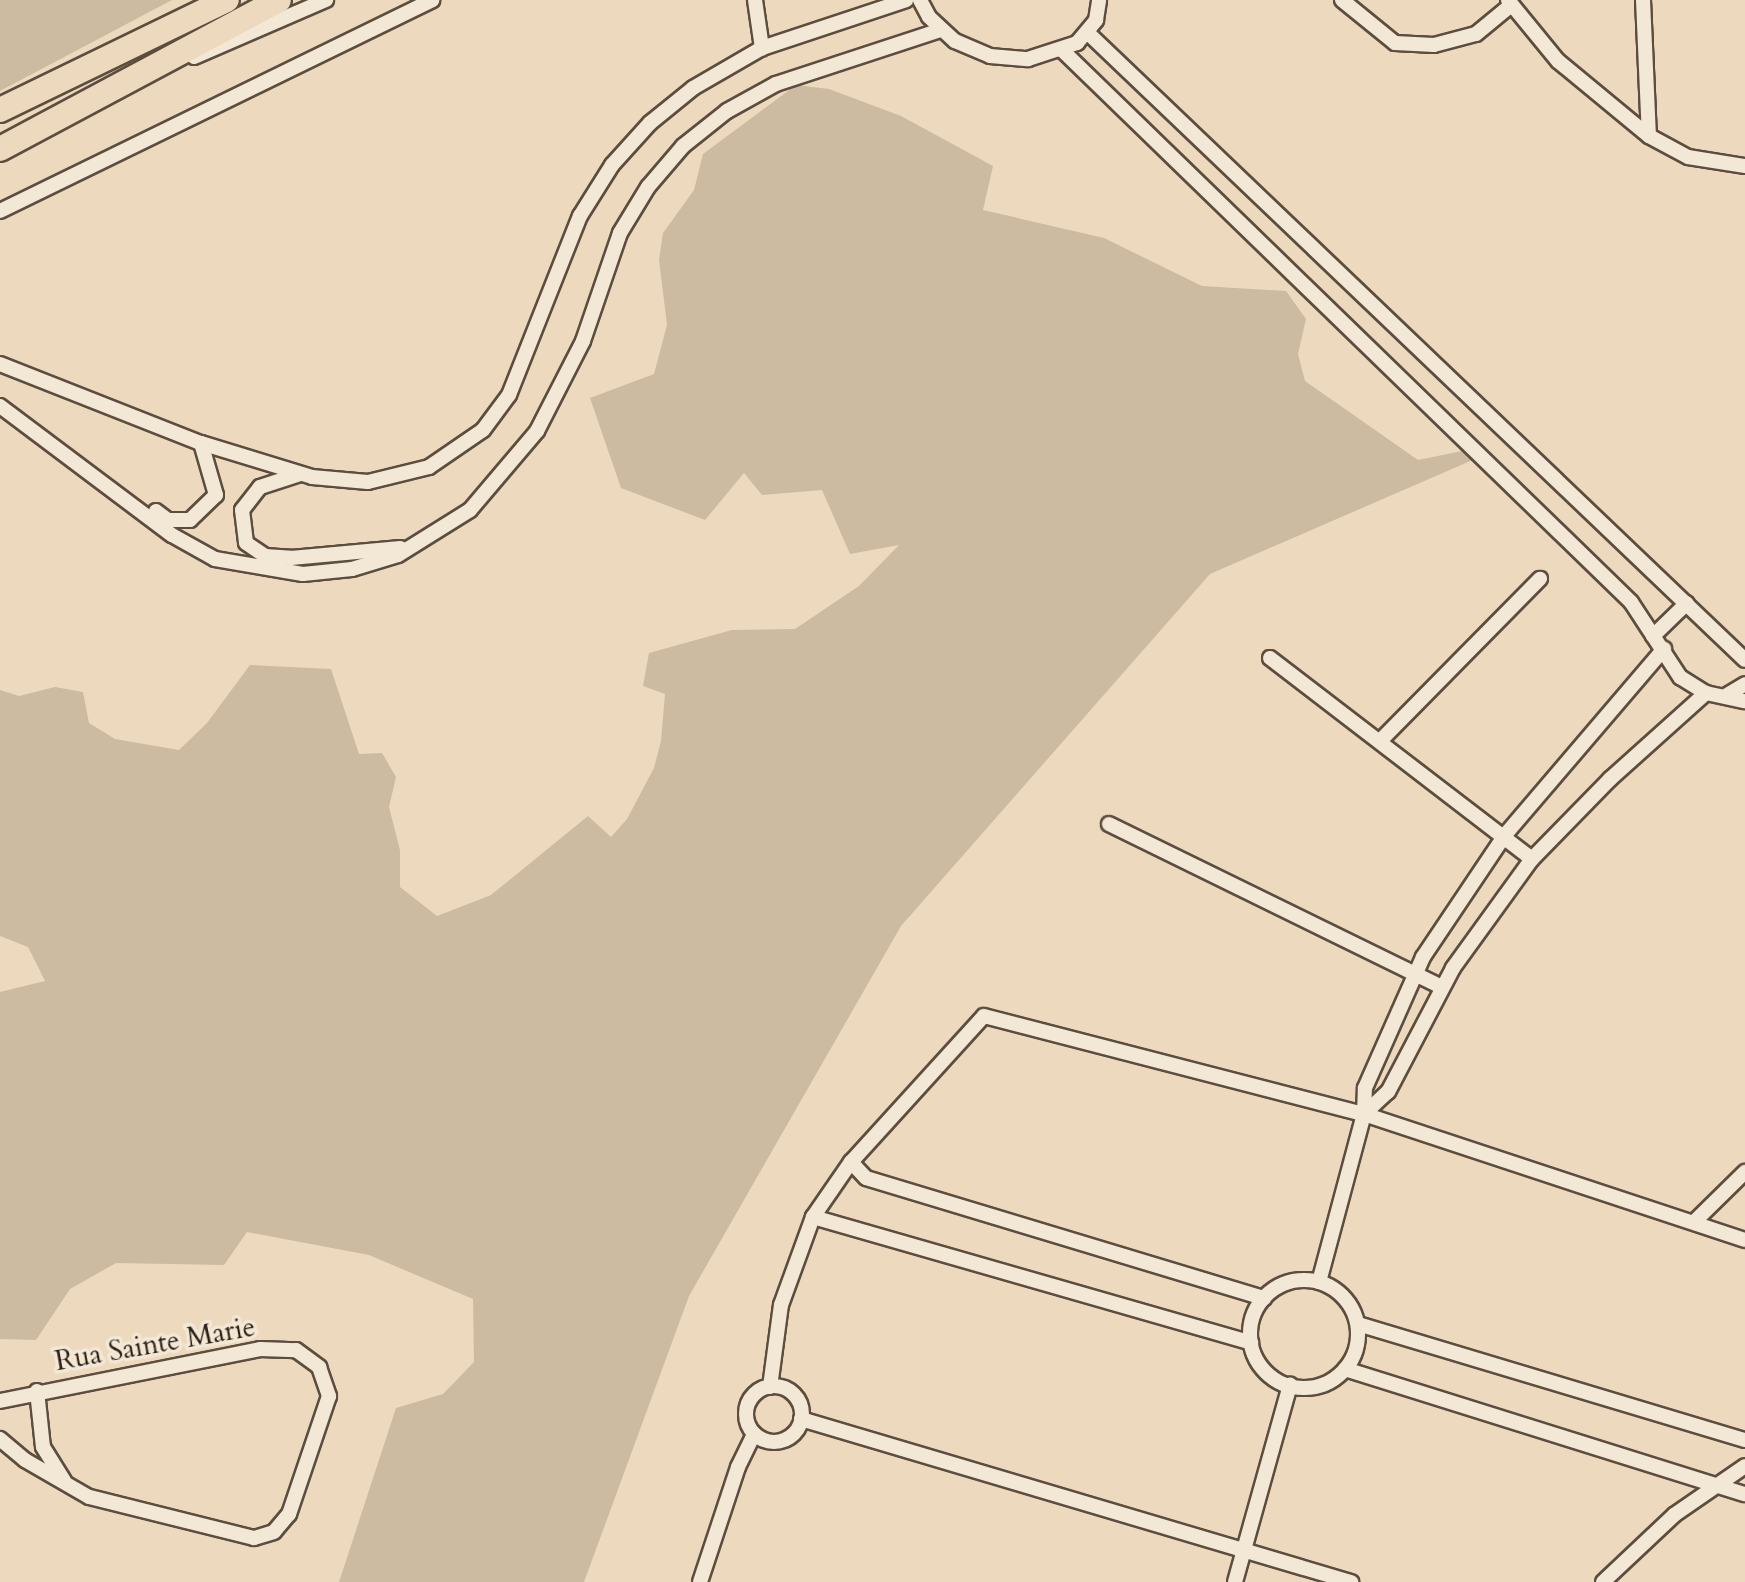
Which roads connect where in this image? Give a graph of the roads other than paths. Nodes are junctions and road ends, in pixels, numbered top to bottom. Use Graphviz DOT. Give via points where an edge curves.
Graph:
graph roads {
  1 [pos="227,0"];
  2 [pos="279,0"];
  3 [pos="326,0"];
  4 [pos="432,0"];
  5 [pos="755,0"];
  6 [pos="906,0"];
  7 [pos="920,0"];
  8 [pos="1099,0"];
  9 [pos="1342,0"];
  10 [pos="1643,0"];
  11 [pos="1509,3"];
  12 [pos="940,30"];
  13 [pos="1088,33"];
  14 [pos="762,48"];
  15 [pos="1063,51"];
  16 [pos="91,101"];
  17 [pos="0,110"];
  18 [pos="1649,136"];
  19 [pos="0,149"];
  20 [pos="1745,166"];
  21 [pos="0,211"];
  22 [pos="3,362"];
  23 [pos="0,406"];
  24 [pos="201,443"];
  25 [pos="71,458"];
  26 [pos="300,474"];
  27 [pos="420,544"];
  28 [pos="1540,579"];
  29 [pos="1687,603"];
  30 [pos="1653,636"];
  31 [pos="1664,649"];
  32 [pos="1270,658"];
  33 [pos="1745,660"];
  34 [pos="1745,684"];
  35 [pos="1706,693"];
  36 [pos="1727,695"];
  37 [pos="1745,701"];
  38 [pos="1380,741"];
  39 [pos="1109,824"];
  40 [pos="1505,835"];
  41 [pos="1532,859"];
  42 [pos="1415,971"];
  43 [pos="1441,987"];
  44 [pos="1364,1114"];
  45 [pos="851,1162"];
  46 [pos="1745,1172"];
  47 [pos="813,1217"];
  48 [pos="1696,1220"];
  49 [pos="1745,1240"];
  50 [pos="1319,1282"];
  51 [pos="1264,1298"];
  52 [pos="1358,1324"];
  53 [pos="1251,1343"];
  54 [pos="1345,1369"];
  55 [pos="1290,1385"];
  56 [pos="770,1387"];
  57 [pos="37,1391"];
  58 [pos="0,1401"];
  59 [pos="801,1419"];
  60 [pos="754,1434"];
  61 [pos="0,1439"];
  62 [pos="1745,1440"];
  63 [pos="1745,1466"];
  64 [pos="1718,1482"];
  65 [pos="66,1485"];
  66 [pos="1745,1494"];
  67 [pos="1241,1549"];
  68 [pos="700,1582"];
  69 [pos="1235,1582"];
  70 [pos="1351,1582"];
  71 [pos="1603,1582"];
  1 -- 17 [label="main road"];
  2 -- 16 [label="main road"];
  3 -- 16 [label="street"];
  4 -- 21 [label="street"];
  5 -- 14 [label="street"];
  6 -- 14 [label="street"];
  7 -- 12 [label="street"];
  8 -- 13 [label="street"];
  9 -- 11 [label="street" via="1395,43 1434,45 1476,34"];
  10 -- 18 [label="street"];
  11 -- 18 [label="street" via="1558,61"];
  12 -- 15 [label="street" via="971,50 999,58 1028,59"];
  12 -- 27 [label="street" via="776,84 727,111 683,146 648,187 620,233 579,352 537,431 479,502"];
  13 -- 15 [label="street"];
  13 -- 29 [label="street"];
  14 -- 26 [label="street" via="671,105 612,165 567,243 519,376 483,430 448,457 397,477 349,482"];
  15 -- 30 [label="street" via="1631,602"];
  16 -- 19 [label="main road"];
  18 -- 20 [label="street" via="1688,157"];
  22 -- 24 [label="street"];
  23 -- 25 [label="street"];
  24 -- 25 [label="street" via="216,495 190,520 168,520"];
  24 -- 26 [label="street"];
  25 -- 27 [label="street" via="215,559 279,573 352,569"];
  26 -- 27 [label="street" via="260,487 242,510 246,543 265,556 330,558"];
  28 -- 38 [label="street"];
  29 -- 30 [label="street"];
  29 -- 33 [label="street"];
  30 -- 31 [label="street"];
  31 -- 35 [label="street" via="1680,677"];
  31 -- 40 [label="street"];
  32 -- 38 [label="street"];
  34 -- 36 [label="street"];
  35 -- 36 [label="street"];
  35 -- 41 [label="street" via="1610,779"];
  36 -- 37 [label="street"];
  38 -- 40 [label="street"];
  39 -- 42 [label="street"];
  40 -- 41 [label="street"];
  40 -- 42 [label="street"];
  41 -- 43 [label="street"];
  42 -- 43 [label="street"];
  42 -- 44 [label="street" via="1365,1088"];
  43 -- 44 [label="street" via="1388,1092"];
  44 -- 45 [label="street" via="984,1016"];
  44 -- 48 [label="street"];
  44 -- 50 [label="street"];
  45 -- 47 [label="street"];
  45 -- 51 [label="street" via="866,1178"];
  46 -- 48 [label="street"];
  47 -- 53 [label="street"];
  47 -- 56 [label="street" via="781,1305"];
  48 -- 49 [label="street"];
  50 -- 51 [label="street" via="1283,1284"];
  50 -- 52 [label="street" via="1340,1293"];
  51 -- 53 [label="street" via="1252,1319"];
  52 -- 54 [label="street" via="1357,1348"];
  52 -- 62 [label="street"];
  53 -- 55 [label="street" via="1260,1365"];
  54 -- 55 [label="street" via="1326,1383"];
  54 -- 64 [label="street"];
  55 -- 67 [label="street"];
  56 -- 59 [label="street" via="794,1395"];
  56 -- 60 [label="street" via="755,1394 747,1410"];
  57 -- 58 [label="street, Rua Sainte Marie"];
  57 -- 65 [label="street" via="43,1447"];
  57 -- 65 [label="street, Rua Sainte Marie" via="260,1349 296,1350 319,1367 329,1396 289,1514 274,1532 234,1537 89,1497"];
  59 -- 60 [label="street" via="786,1439 770,1441"];
  59 -- 67 [label="street"];
  60 -- 68 [label="street"];
  61 -- 65 [label="street, Rua Sainte Marie"];
  63 -- 64 [label="street"];
  64 -- 66 [label="street"];
  64 -- 71 [label="street"];
  67 -- 69 [label="street"];
  67 -- 70 [label="street"];
}
